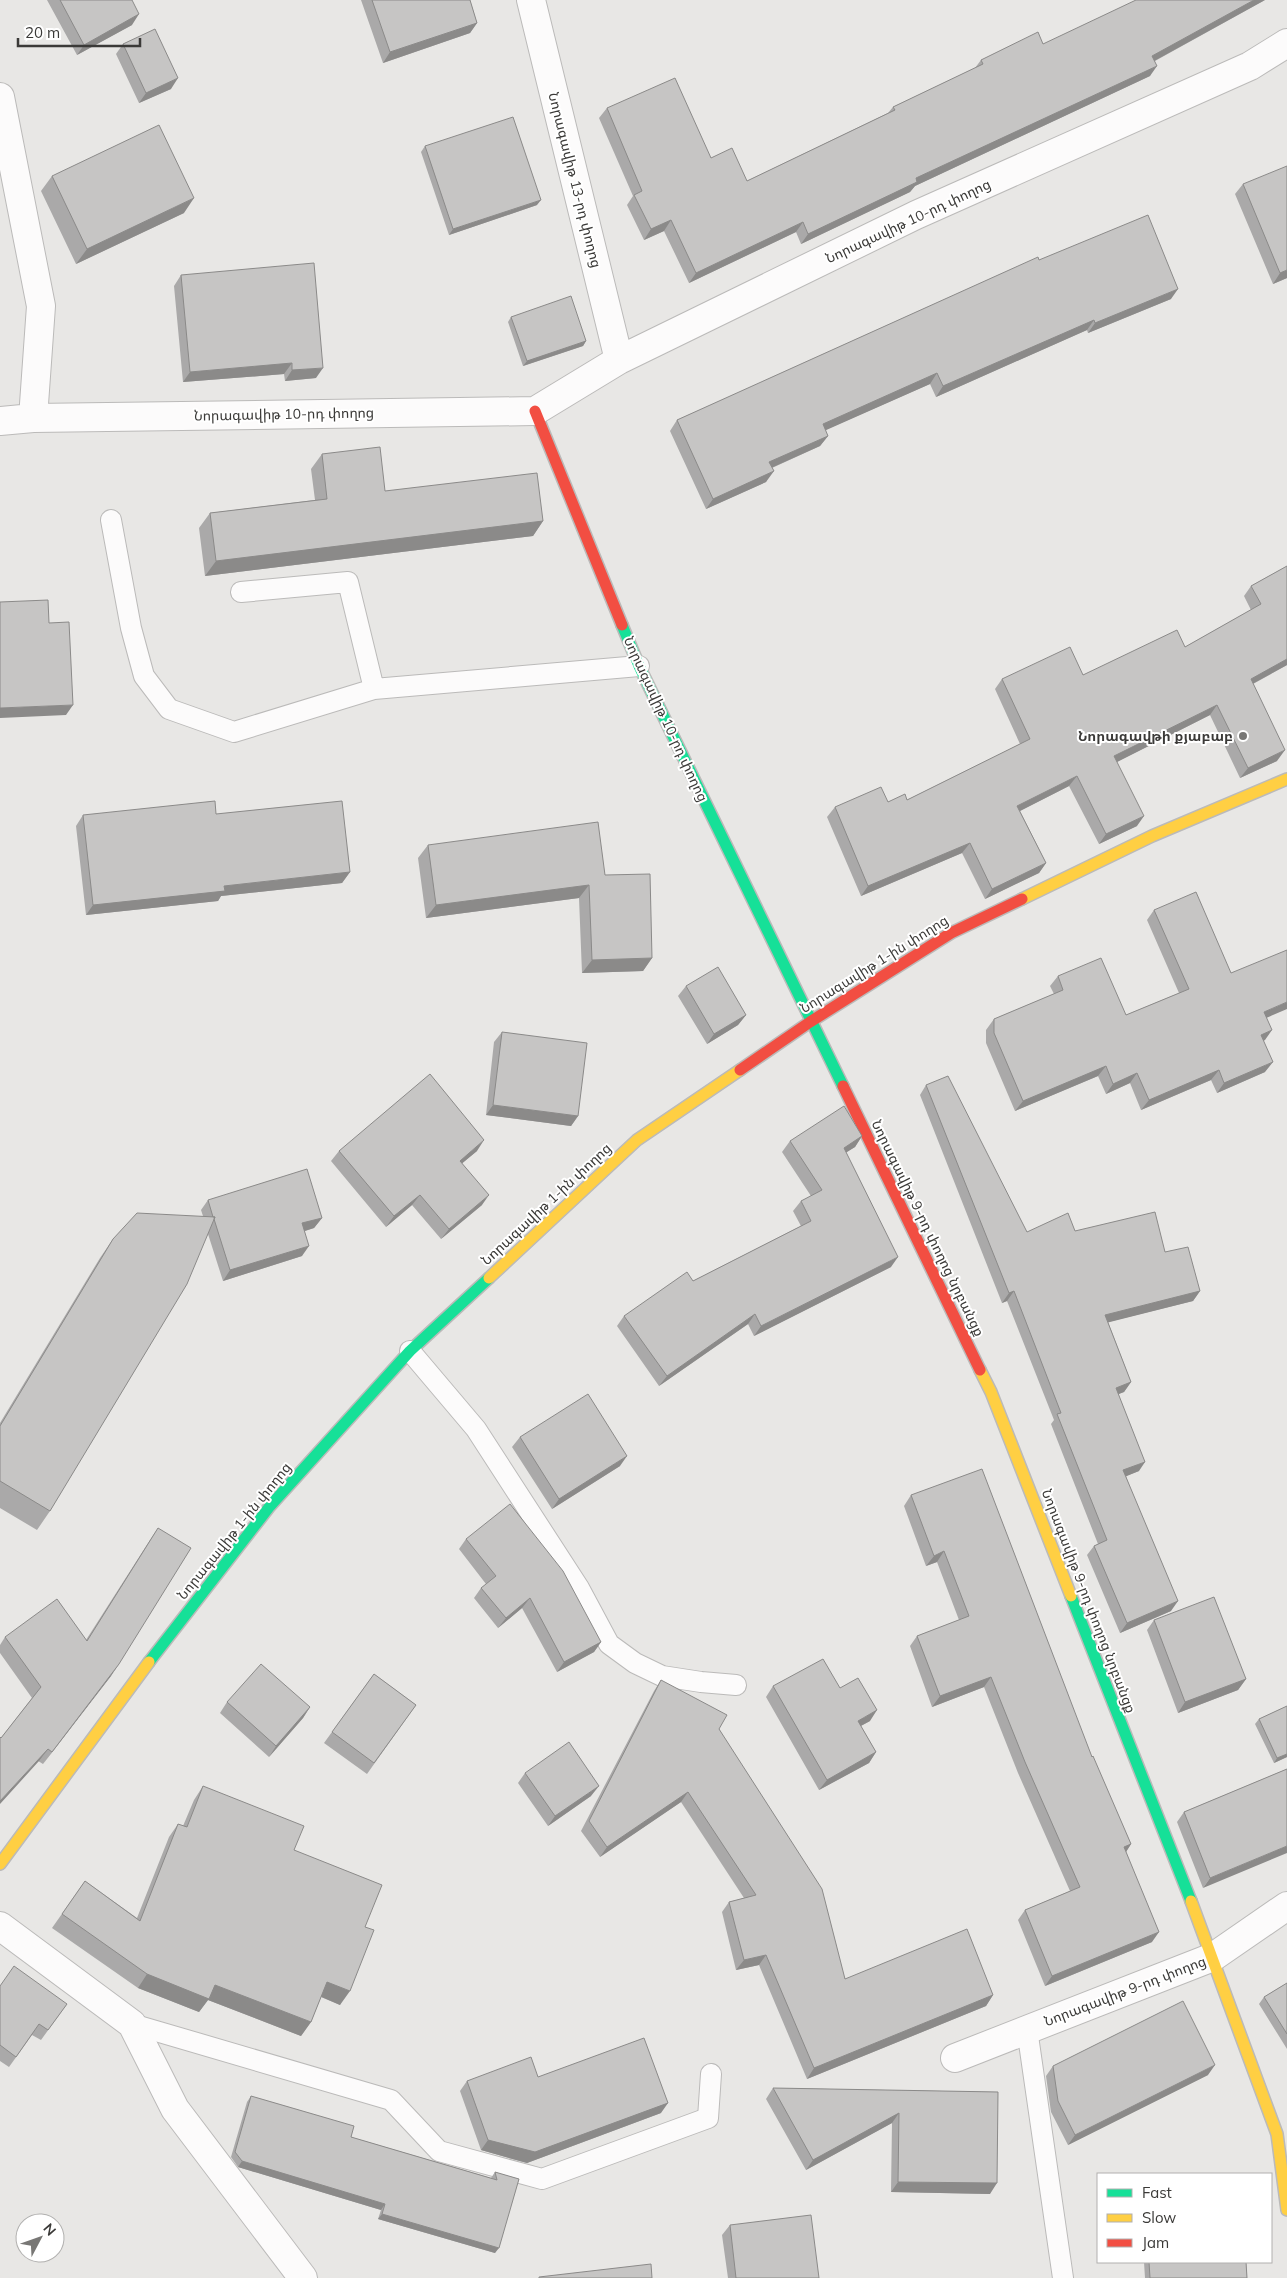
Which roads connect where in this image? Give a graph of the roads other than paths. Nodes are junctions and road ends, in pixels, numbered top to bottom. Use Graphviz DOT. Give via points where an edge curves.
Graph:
graph roads {
  1 [pos="531,0"];
  2 [pos="1287,42"];
  3 [pos="0,97"];
  4 [pos="619,360"];
  5 [pos="535,411"];
  6 [pos="33,418"];
  7 [pos="0,421"];
  8 [pos="112,520"];
  9 [pos="241,592"];
  10 [pos="639,666"];
  11 [pos="374,689"];
  12 [pos="1287,779"];
  13 [pos="810,1022"];
  14 [pos="410,1351"];
  15 [pos="736,1684"];
  16 [pos="0,1864"];
  17 [pos="1287,1906"];
  18 [pos="0,1926"];
  19 [pos="1213,1957"];
  20 [pos="132,2024"];
  21 [pos="1027,2029"];
  22 [pos="955,2058"];
  23 [pos="711,2074"];
  24 [pos="1287,2210"];
  25 [pos="303,2278"];
  26 [pos="1063,2278"];
  1 -- 4 [label="street, Նորագավիթ 13-րդ փողոց"];
  2 -- 4 [label="street, Նորագավիթ 10-րդ փողոց" via="1250,66 916,215"];
  3 -- 6 [label="street" via="41,306"];
  4 -- 5 [label="street, Նորագավիթ 10-րդ փողոց"];
  5 -- 6 [label="street, Նորագավիթ 10-րդ փողոց"];
  5 -- 10 [label="street, Նորագավիթ 10-րդ փողոց"];
  6 -- 7 [label="street, Նորագավիթ 10-րդ փողոց"];
  8 -- 11 [label="lane" via="131,628 144,676 169,709 234,732"];
  9 -- 11 [label="lane" via="348,582"];
  10 -- 11 [label="lane"];
  10 -- 13 [label="street, Նորագավիթ 10-րդ փողոց"];
  12 -- 13 [label="street, Նորագավիթ 1-ին փողոց" via="1152,836 951,933"];
  13 -- 14 [label="street, Նորագավիթ 1-ին փողոց" via="637,1140"];
  13 -- 19 [label="street, Նորագավիթ 9-րդ փողոց նրբանցք" via="991,1392"];
  14 -- 15 [label="lane" via="476,1429 579,1588 609,1644 635,1663 662,1676"];
  14 -- 16 [label="street, Նորագավիթ 1-ին փողոց" via="270,1506 159,1648"];
  17 -- 19 [label="street, Նորագավիթ 9-րդ փողոց"];
  18 -- 20 [label="street"];
  19 -- 21 [label="street, Նորագավիթ 9-րդ փողոց"];
  19 -- 24 [label="street, Նորագավիթ 9-րդ փողոց նրբանցք" via="1277,2134"];
  20 -- 23 [label="lane" via="391,2100 439,2151 542,2179 708,2118"];
  20 -- 25 [label="street" via="175,2108"];
  21 -- 22 [label="street, Նորագավիթ 9-րդ փողոց"];
  21 -- 26 [label="lane"];
}
